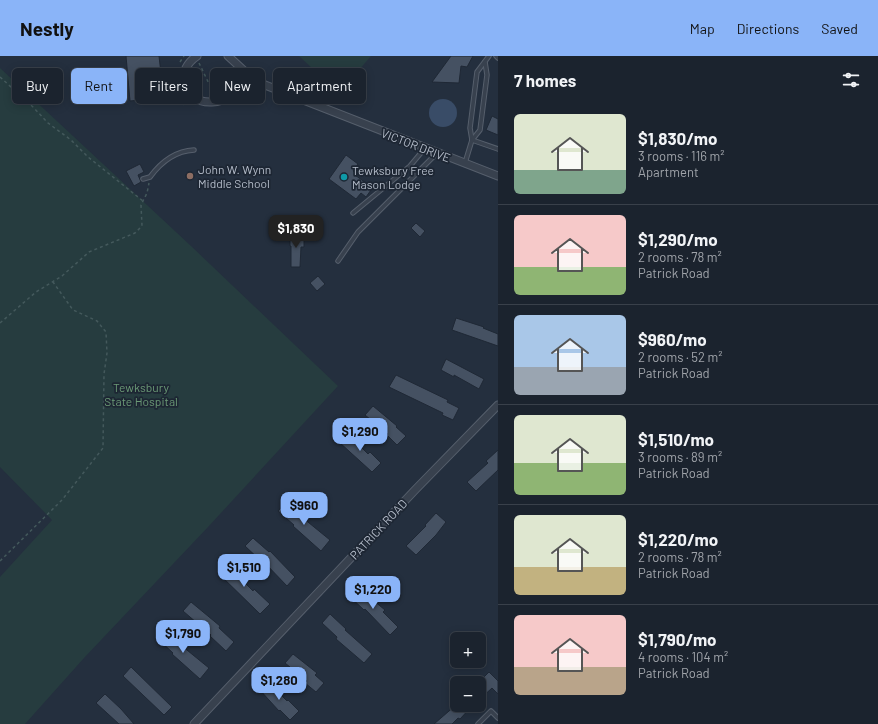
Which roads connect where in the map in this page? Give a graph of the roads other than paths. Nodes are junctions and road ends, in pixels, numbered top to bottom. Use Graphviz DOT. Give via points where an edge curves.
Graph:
graph roads {
  1 [pos="196,56"];
  2 [pos="228,56"];
  3 [pos="489,56"];
  4 [pos="485,62"];
  5 [pos="242,68"];
  6 [pos="265,85"];
  7 [pos="210,101"];
  8 [pos="472,140"];
  9 [pos="425,148"];
  10 [pos="498,149"];
  11 [pos="194,150"];
  12 [pos="438,153"];
  13 [pos="465,163"];
  14 [pos="498,176"];
  15 [pos="143,179"];
  16 [pos="353,213"];
  17 [pos="338,261"];
  18 [pos="498,405"];
  19 [pos="498,718"];
  20 [pos="194,724"];
  21 [pos="478,724"];
  1 -- 7 [label="street" via="187,64 183,84 190,95 201,102"];
  2 -- 5 [label="street, VICTOR DRIVE"];
  3 -- 4 [label="lane"];
  4 -- 8 [label="lane" via="487,75 480,130"];
  4 -- 8 [label="lane" via="477,72 470,128"];
  6 -- 9 [label="street, VICTOR DRIVE"];
  8 -- 10 [label="lane"];
  8 -- 13 [label="lane"];
  9 -- 12 [label="street, VICTOR DRIVE"];
  9 -- 16 [label="lane" via="410,166"];
  11 -- 15 [label="lane" via="172,156 150,177"];
  12 -- 13 [label="street, VICTOR DRIVE"];
  12 -- 17 [label="lane" via="358,232"];
  13 -- 14 [label="street, VICTOR DRIVE"];
  18 -- 20 [label="street, PATRICK ROAD"];
  19 -- 21 [label="lane" via="491,711"];
}
